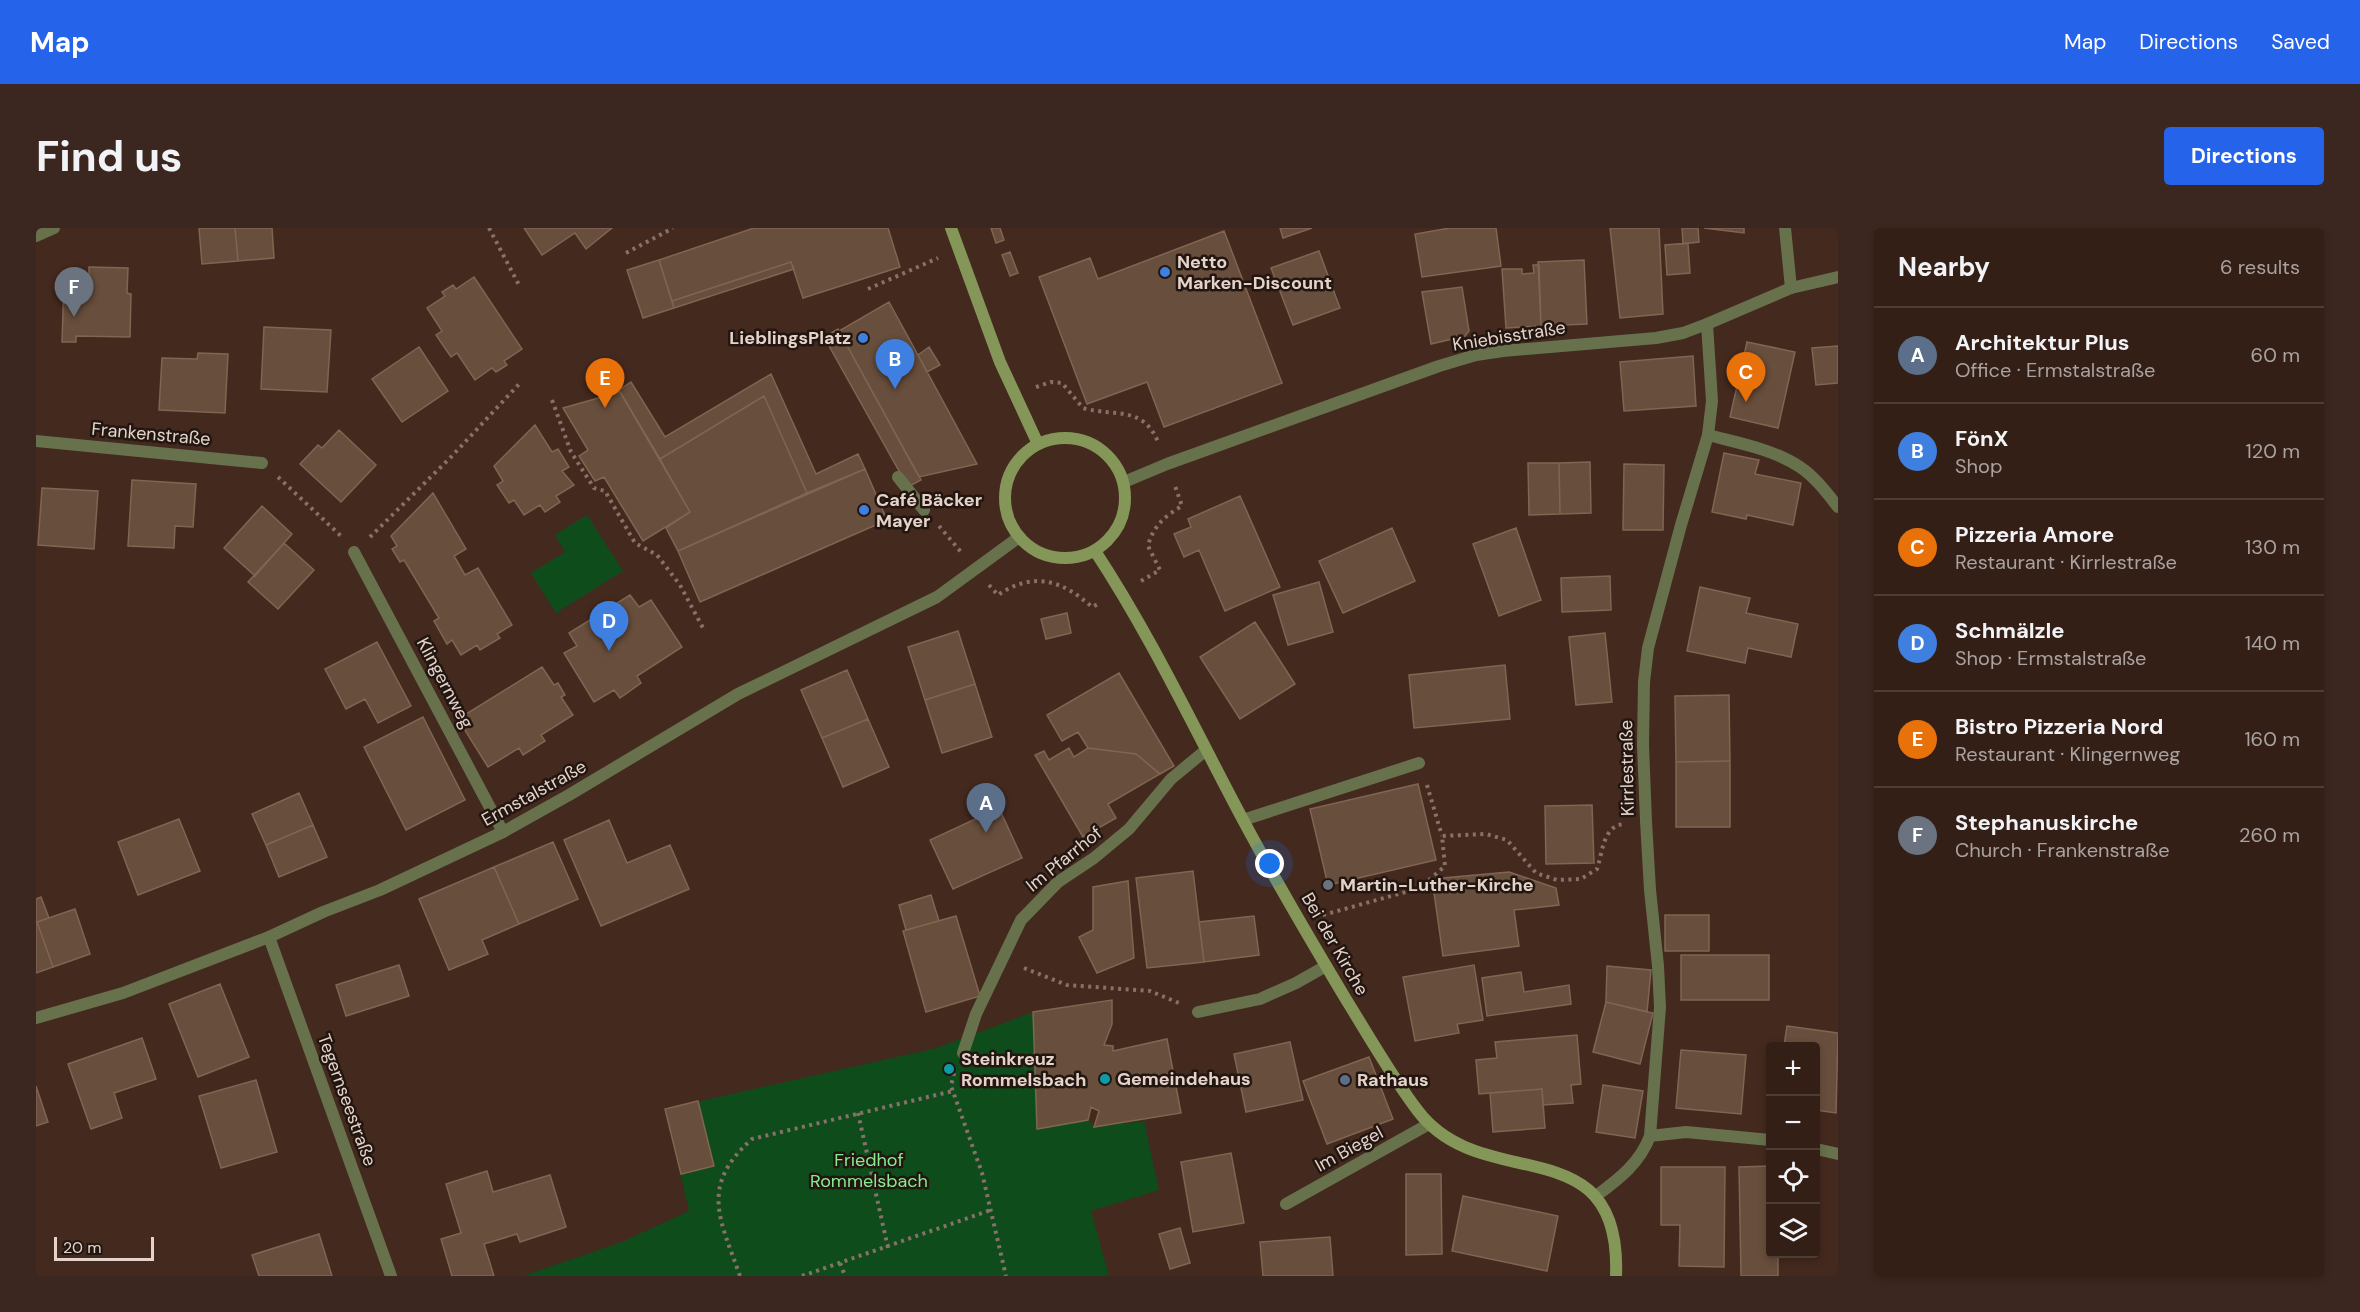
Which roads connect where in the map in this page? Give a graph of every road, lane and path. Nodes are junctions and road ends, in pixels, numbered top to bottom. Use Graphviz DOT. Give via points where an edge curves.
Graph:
graph roads {
  1 [pos="54,228"];
  2 [pos="489,228"];
  3 [pos="673,228"];
  4 [pos="951,228"];
  5 [pos="1785,228"];
  6 [pos="36,236"];
  7 [pos="958,250"];
  8 [pos="626,253"];
  9 [pos="1838,277"];
  10 [pos="519,285"];
  11 [pos="1791,288"];
  12 [pos="868,289"];
  13 [pos="1707,324"];
  14 [pos="521,382"];
  15 [pos="1016,398"];
  16 [pos="552,400"];
  17 [pos="1708,435"];
  18 [pos="36,441"];
  19 [pos="1038,444"];
  20 [pos="262,463"];
  21 [pos="1167,464"];
  22 [pos="898,477"];
  23 [pos="1124,482"];
  24 [pos="1835,503"];
  25 [pos="924,510"];
  26 [pos="1019,537"];
  27 [pos="1095,550"];
  28 [pos="354,552"];
  29 [pos="976,569"];
  30 [pos="1122,591"];
  31 [pos="703,628"];
  32 [pos="1206,750"];
  33 [pos="1419,763"];
  34 [pos="1243,820"];
  35 [pos="1646,821"];
  36 [pos="503,832"];
  37 [pos="1442,836"];
  38 [pos="1301,922"];
  39 [pos="269,937"];
  40 [pos="1001,958"];
  41 [pos="1326,966"];
  42 [pos="1198,1012"];
  43 [pos="36,1018"];
  44 [pos="963,1053"];
  45 [pos="953,1091"];
  46 [pos="858,1113"];
  47 [pos="1429,1124"];
  48 [pos="1650,1136"];
  49 [pos="1766,1140"];
  50 [pos="1820,1150"];
  51 [pos="1838,1154"];
  52 [pos="1596,1196"];
  53 [pos="1286,1204"];
  54 [pos="991,1210"];
  55 [pos="888,1248"];
  56 [pos="840,1263"];
  57 [pos="391,1276"];
  58 [pos="740,1276"];
  59 [pos="802,1276"];
  60 [pos="844,1276"];
  61 [pos="1006,1276"];
  62 [pos="1616,1276"];
  1 -- 6 [label="street"];
  2 -- 10 [label="path"];
  3 -- 8 [label="path"];
  4 -- 7 [label="main road"];
  5 -- 11 [label="street"];
  7 -- 12 [label="path"];
  7 -- 15 [label="main road"];
  9 -- 11 [label="street, Kniebisstraße"];
  11 -- 13 [label="street, Kniebisstraße"];
  13 -- 17 [label="street, Kirrlestraße" via="1712,401"];
  13 -- 21 [label="street, Kniebisstraße" via="1656,338 1476,355"];
  14 -- 28 [label="path"];
  15 -- 19 [label="main road"];
  15 -- 21 [label="path" via="1051,382 1062,383 1083,408 1137,417 1148,425"];
  16 -- 31 [label="path" via="571,452 594,488 605,491 635,543 657,555 680,585"];
  17 -- 24 [label="street" via="1761,449 1800,467"];
  17 -- 35 [label="street, Kirrlestraße" via="1648,648 1643,745"];
  18 -- 20 [label="street, Frankenstraße"];
  19 -- 23 [label="main road" via="1064,438 1090,443 1112,459"];
  19 -- 26 [label="main road" via="1015,464 1006,486 1006,509"];
  20 -- 28 [label="path"];
  21 -- 23 [label="street, Kniebisstraße"];
  21 -- 30 [label="path" via="1182,506 1152,533 1148,546 1160,570"];
  22 -- 25 [label="street"];
  23 -- 27 [label="main road" via="1125,509 1121,521 1106,543"];
  25 -- 29 [label="path"];
  26 -- 27 [label="main road" via="1029,547 1054,558"];
  26 -- 29 [label="street, Ermstalstraße"];
  27 -- 30 [label="main road, Bei der Kirche"];
  28 -- 36 [label="street, Klingernweg"];
  29 -- 30 [label="path" via="998,595 1025,581 1056,583 1092,608"];
  29 -- 36 [label="street, Ermstalstraße" via="902,616 738,694"];
  30 -- 32 [label="main road, Bei der Kirche"];
  32 -- 34 [label="main road, Bei der Kirche"];
  32 -- 40 [label="street, Im Pfarrhof" via="1171,779 1129,829 1058,882 1021,920"];
  33 -- 34 [label="street"];
  33 -- 37 [label="path"];
  34 -- 38 [label="main road, Bei der Kirche"];
  35 -- 37 [label="path" via="1617,825 1607,832 1597,868 1581,879 1557,880 1536,873 1508,840 1486,834"];
  35 -- 48 [label="street, Kirrlestraße" via="1660,1007"];
  36 -- 39 [label="street, Ermstalstraße"];
  37 -- 38 [label="path" via="1445,866 1420,888"];
  38 -- 41 [label="main road, Bei der Kirche"];
  39 -- 43 [label="street, Ermstalstraße" via="123,993"];
  39 -- 57 [label="street, Tegernseestraße"];
  40 -- 42 [label="path" via="1067,985 1150,991"];
  40 -- 44 [label="street, Im Pfarrhof"];
  41 -- 42 [label="street" via="1260,999"];
  41 -- 47 [label="main road, Bei der Kirche"];
  44 -- 45 [label="path" via="951,1086"];
  45 -- 46 [label="path"];
  45 -- 54 [label="path"];
  46 -- 55 [label="path"];
  46 -- 58 [label="path" via="752,1138 736,1153 718,1191 718,1211"];
  47 -- 52 [label="main road, Bei der Kirche" via="1469,1150 1559,1172 1577,1180"];
  47 -- 53 [label="street, Im Biegel"];
  48 -- 49 [label="street" via="1686,1132"];
  48 -- 52 [label="street, Kirrlestraße" via="1633,1165"];
  50 -- 51 [label="street"];
  52 -- 62 [label="main road" via="1614,1234"];
  54 -- 55 [label="path"];
  54 -- 61 [label="path"];
  55 -- 56 [label="path"];
  56 -- 59 [label="path"];
  56 -- 60 [label="path"];
}
